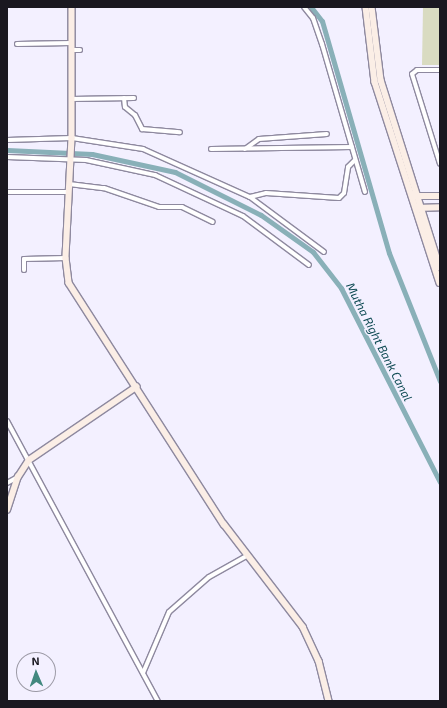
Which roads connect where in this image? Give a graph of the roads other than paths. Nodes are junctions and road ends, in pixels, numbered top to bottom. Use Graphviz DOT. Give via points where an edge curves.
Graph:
graph roads {
  1 [pos="72,7"];
  2 [pos="304,7"];
  3 [pos="366,7"];
  4 [pos="372,7"];
  5 [pos="71,43"];
  6 [pos="17,44"];
  7 [pos="70,50"];
  8 [pos="80,50"];
  9 [pos="440,70"];
  10 [pos="124,98"];
  11 [pos="134,98"];
  12 [pos="70,99"];
  13 [pos="180,132"];
  14 [pos="327,134"];
  15 [pos="7,140"];
  16 [pos="72,140"];
  17 [pos="352,147"];
  18 [pos="211,149"];
  19 [pos="243,150"];
  20 [pos="7,157"];
  21 [pos="70,157"];
  22 [pos="355,160"];
  23 [pos="440,164"];
  24 [pos="70,184"];
  25 [pos="7,192"];
  26 [pos="69,192"];
  27 [pos="365,192"];
  28 [pos="413,196"];
  29 [pos="440,196"];
  30 [pos="250,197"];
  31 [pos="440,207"];
  32 [pos="417,208"];
  33 [pos="213,222"];
  34 [pos="324,252"];
  35 [pos="66,258"];
  36 [pos="309,265"];
  37 [pos="440,267"];
  38 [pos="24,270"];
  39 [pos="440,283"];
  40 [pos="136,387"];
  41 [pos="7,421"];
  42 [pos="28,460"];
  43 [pos="18,478"];
  44 [pos="7,483"];
  45 [pos="7,510"];
  46 [pos="248,555"];
  47 [pos="143,673"];
  48 [pos="158,701"];
  49 [pos="330,701"];
  1 -- 5 [label="street"];
  2 -- 17 [label="street" via="313,18 322,44"];
  3 -- 28 [label="street" via="376,82"];
  4 -- 28 [label="street" via="381,80"];
  5 -- 6 [label="street"];
  5 -- 7 [label="street"];
  7 -- 8 [label="street"];
  7 -- 12 [label="street"];
  9 -- 23 [label="street" via="417,70 412,74"];
  10 -- 11 [label="street"];
  10 -- 12 [label="street"];
  10 -- 13 [label="street" via="125,107 135,115 142,129"];
  12 -- 16 [label="street"];
  14 -- 19 [label="street" via="259,139"];
  15 -- 16 [label="street"];
  16 -- 21 [label="street"];
  16 -- 30 [label="street" via="143,149"];
  17 -- 19 [label="street"];
  17 -- 22 [label="street"];
  18 -- 19 [label="street"];
  20 -- 21 [label="street"];
  21 -- 24 [label="street"];
  21 -- 36 [label="street" via="155,175 198,193 243,216"];
  22 -- 27 [label="street"];
  22 -- 30 [label="street" via="348,167 344,193 339,198 266,193"];
  24 -- 26 [label="street"];
  24 -- 33 [label="street" via="104,188 159,207 182,207"];
  25 -- 26 [label="street"];
  26 -- 35 [label="street"];
  28 -- 29 [label="street"];
  28 -- 32 [label="street"];
  30 -- 34 [label="street"];
  31 -- 32 [label="street"];
  32 -- 37 [label="street"];
  32 -- 39 [label="street"];
  35 -- 38 [label="street" via="24,259"];
  35 -- 40 [label="street" via="72,289"];
  40 -- 42 [label="street"];
  40 -- 46 [label="street"];
  41 -- 42 [label="street"];
  42 -- 43 [label="street"];
  42 -- 47 [label="street"];
  43 -- 44 [label="street"];
  43 -- 45 [label="street"];
  46 -- 47 [label="street" via="209,578 169,612"];
  46 -- 49 [label="street" via="309,636"];
  47 -- 48 [label="street"];
}
